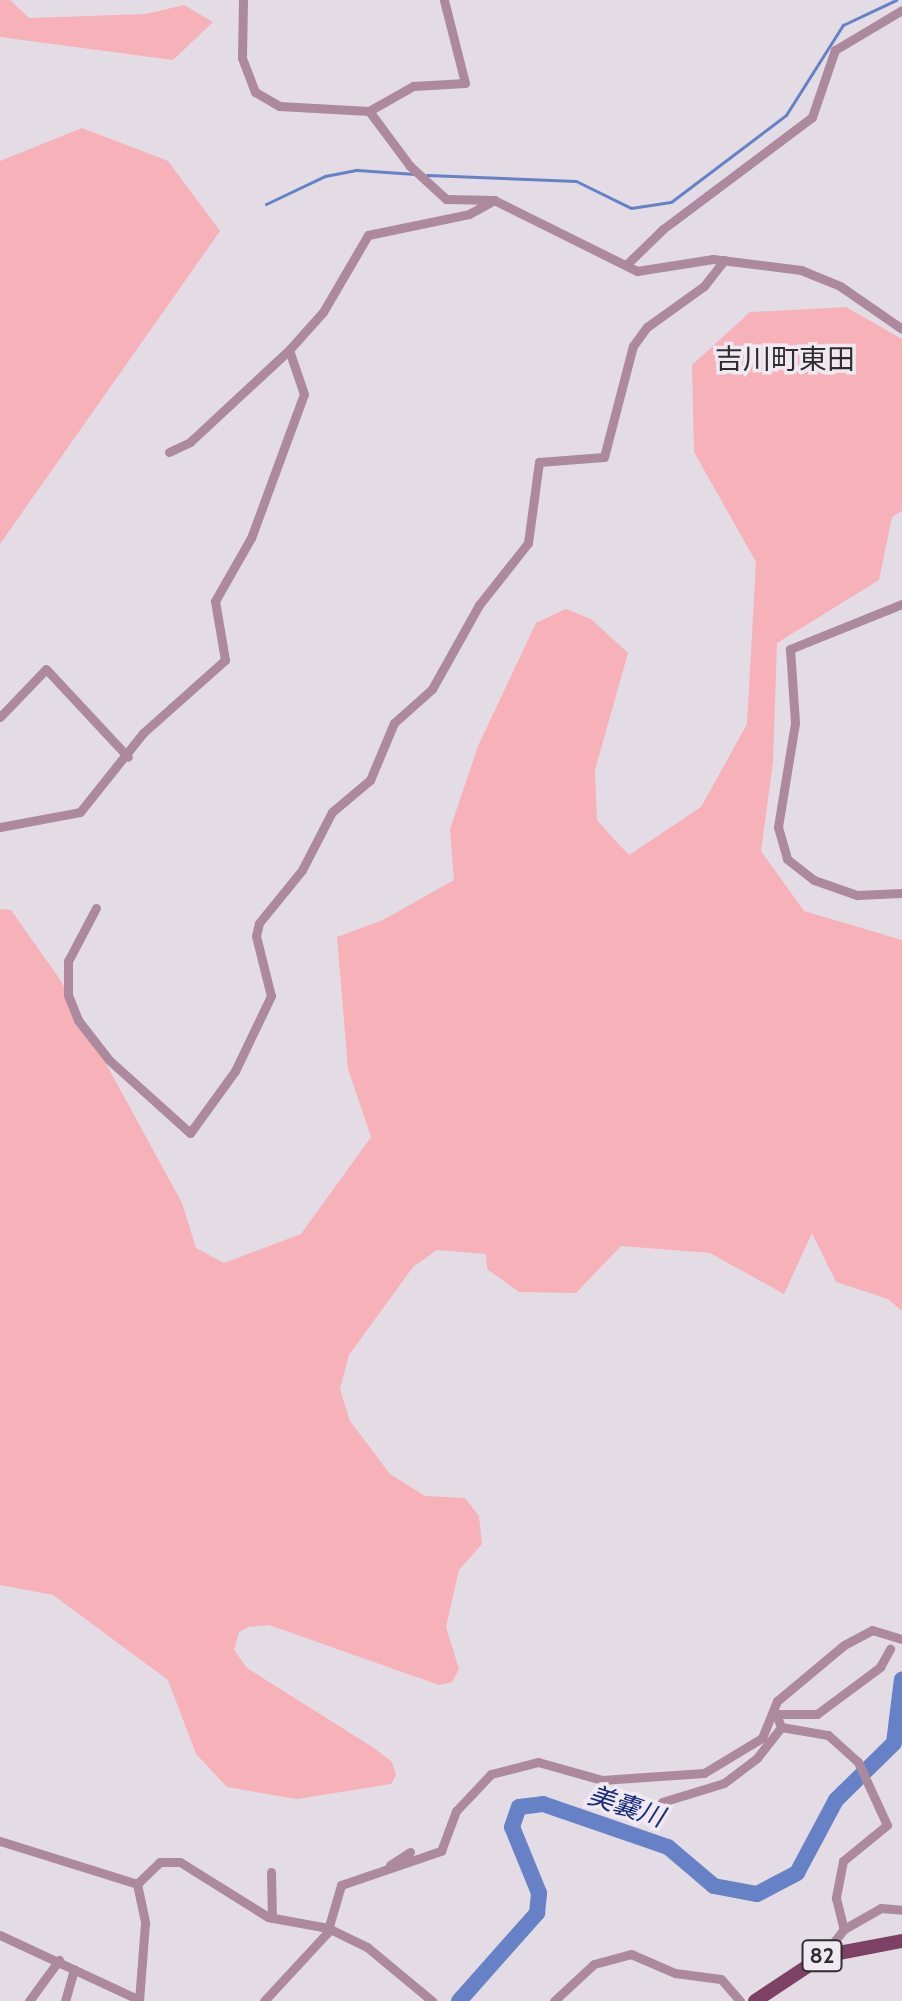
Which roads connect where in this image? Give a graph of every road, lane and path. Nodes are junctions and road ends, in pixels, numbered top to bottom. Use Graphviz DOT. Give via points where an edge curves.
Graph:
graph roads {
  1 [pos="243,0"];
  2 [pos="444,0"];
  3 [pos="902,10"];
  4 [pos="369,111"];
  5 [pos="494,200"];
  6 [pos="724,260"];
  7 [pos="626,265"];
  8 [pos="902,329"];
  9 [pos="289,350"];
  10 [pos="169,452"];
  11 [pos="902,604"];
  12 [pos="0,717"];
  13 [pos="128,757"];
  14 [pos="0,827"];
  15 [pos="902,893"];
  16 [pos="96,908"];
  17 [pos="902,1639"];
  18 [pos="890,1649"];
  19 [pos="776,1714"];
  20 [pos="781,1727"];
  21 [pos="662,1802"];
  22 [pos="0,1841"];
  23 [pos="410,1852"];
  24 [pos="388,1867"];
  25 [pos="271,1872"];
  26 [pos="137,1884"];
  27 [pos="902,1910"];
  28 [pos="272,1918"];
  29 [pos="328,1928"];
  30 [pos="844,1929"];
  31 [pos="0,1935"];
  32 [pos="902,1941"];
  33 [pos="823,1956"];
  34 [pos="59,1960"];
  35 [pos="74,1969"];
  36 [pos="138,2000"];
  37 [pos="29,2001"];
  38 [pos="65,2001"];
  39 [pos="264,2001"];
  40 [pos="432,2001"];
  41 [pos="554,2001"];
  42 [pos="740,2001"];
  43 [pos="755,2001"];
  1 -- 4 [label="street" via="242,58 255,92 279,106"];
  2 -- 4 [label="street" via="465,83 413,86"];
  3 -- 7 [label="street" via="835,50 812,117 663,229"];
  4 -- 5 [label="street" via="432,189 456,201"];
  5 -- 7 [label="street"];
  5 -- 9 [label="street" via="469,214 368,235 323,312"];
  6 -- 7 [label="street" via="637,271"];
  6 -- 8 [label="street" via="801,270 840,286"];
  6 -- 16 [label="street" via="704,286 647,327 633,346 604,457 539,462 528,543 479,605 432,689 394,723 370,780 332,812 302,870 259,923 256,936 271,996 235,1071 190,1133 109,1060 78,1020 68,995 68,961"];
  9 -- 10 [label="street" via="212,424"];
  9 -- 13 [label="street" via="304,394 251,538 215,601 228,653 143,733"];
  11 -- 15 [label="street" via="790,649 795,723 778,827 787,859 814,880 857,895"];
  12 -- 13 [label="street" via="46,669"];
  13 -- 14 [label="street" via="80,812"];
  17 -- 19 [label="street" via="872,1630 844,1645 804,1673 777,1701"];
  18 -- 19 [label="street" via="880,1667 817,1714"];
  19 -- 20 [label="street"];
  19 -- 24 [label="street" via="748,1750 704,1773 602,1780 538,1762 491,1774 456,1811 441,1851"];
  20 -- 21 [label="street" via="757,1758 724,1783"];
  20 -- 30 [label="street" via="828,1735 858,1762 887,1825 843,1861 836,1898"];
  22 -- 26 [label="street"];
  23 -- 24 [label="street"];
  24 -- 29 [label="street" via="341,1885"];
  25 -- 28 [label="street"];
  26 -- 28 [label="street" via="171,1858"];
  26 -- 36 [label="street" via="145,1923"];
  27 -- 30 [label="street" via="881,1908"];
  28 -- 29 [label="street"];
  29 -- 39 [label="street"];
  29 -- 40 [label="street" via="390,1963"];
  30 -- 33 [label="street"];
  31 -- 34 [label="street"];
  32 -- 33 [label="main road, 82"];
  33 -- 43 [label="main road, 82"];
  34 -- 35 [label="street"];
  34 -- 37 [label="street"];
  35 -- 36 [label="street"];
  35 -- 38 [label="street"];
  41 -- 42 [label="street" via="594,1964 631,1954 675,1973 721,1979"];
}
